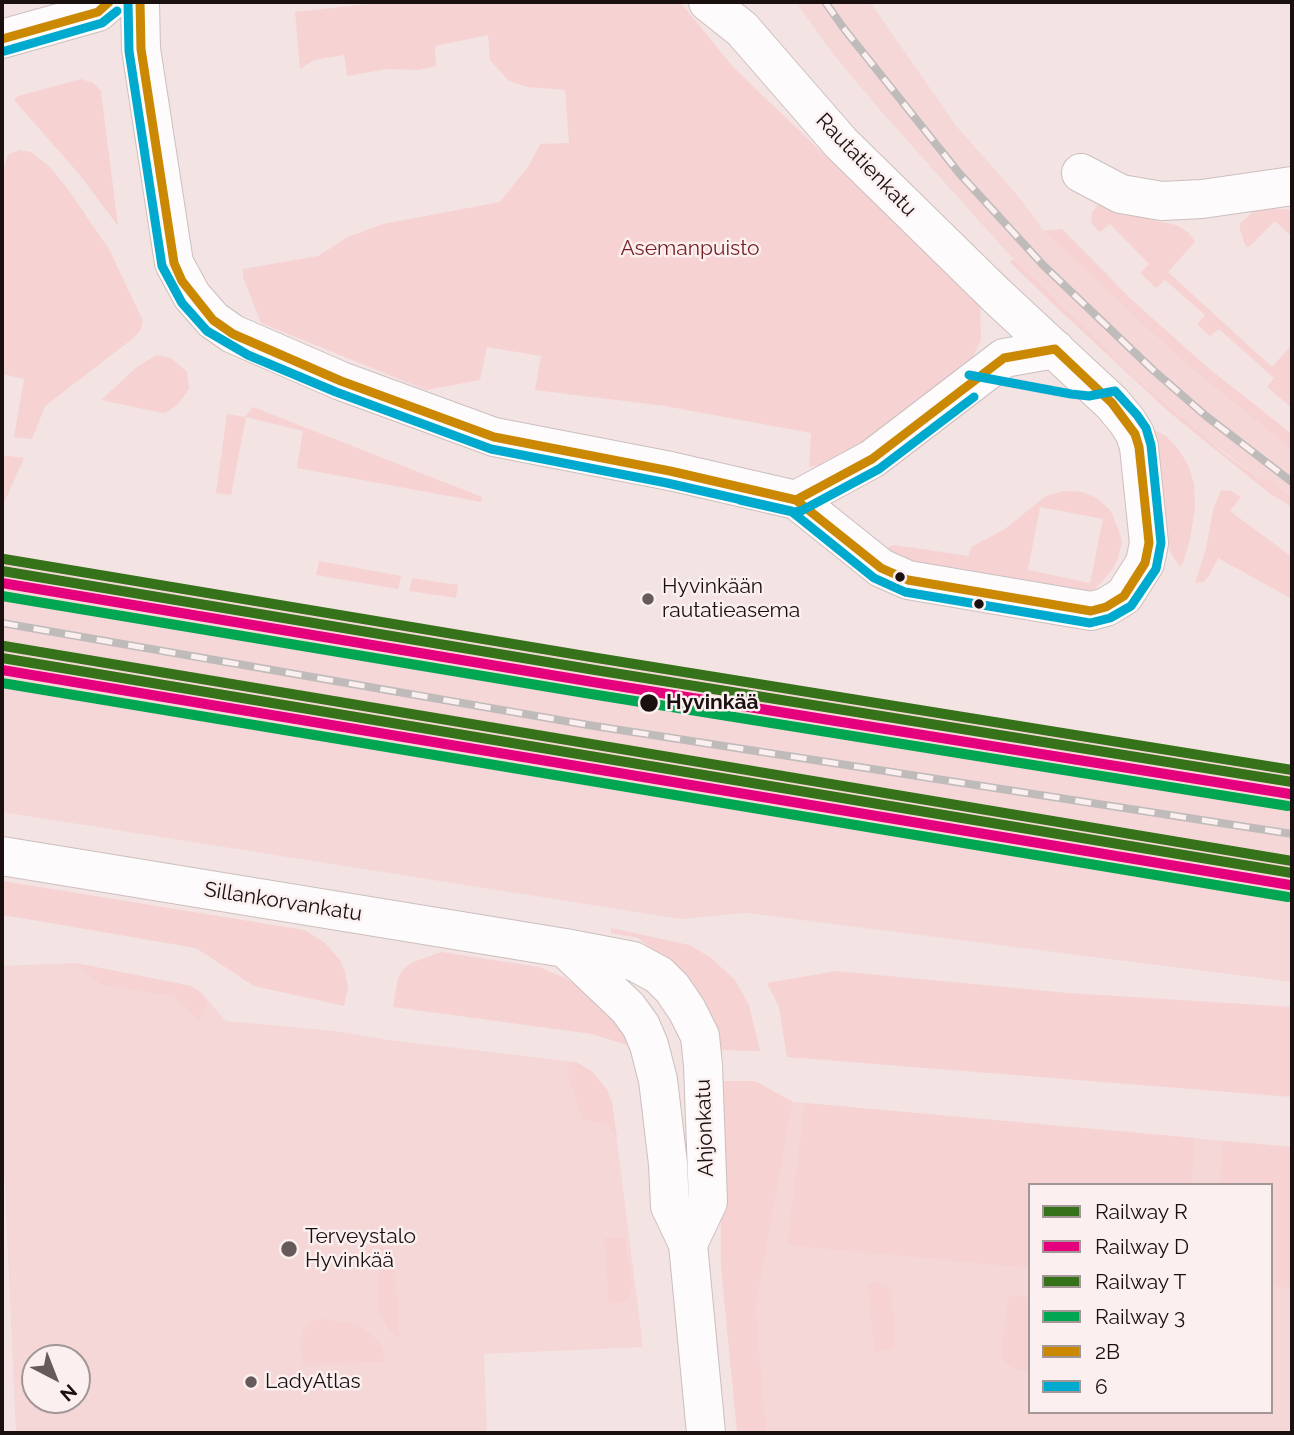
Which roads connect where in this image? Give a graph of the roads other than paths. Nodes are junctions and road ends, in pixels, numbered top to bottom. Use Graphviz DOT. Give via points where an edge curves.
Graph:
graph roads {
  1 [pos="109,2"];
  2 [pos="140,2"];
  3 [pos="708,2"];
  4 [pos="737,15"];
  5 [pos="2,39"];
  6 [pos="1081,173"];
  7 [pos="1292,186"];
  8 [pos="996,295"];
  9 [pos="1055,349"];
  10 [pos="1004,358"];
  11 [pos="796,500"];
  12 [pos="2,856"];
  13 [pos="565,948"];
  14 [pos="687,1010"];
  15 [pos="688,1244"];
  16 [pos="706,1433"];
  1 -- 5 [label="street" via="98,12"];
  2 -- 11 [label="street, Rautatienkatu" via="141,49 174,263 192,296 213,320 253,344 341,381 494,437"];
  3 -- 4 [label="street, Rautatienkatu"];
  4 -- 8 [label="street, Rautatienkatu" via="841,143"];
  6 -- 7 [label="street" via="1121,194 1162,201"];
  8 -- 9 [label="street, Rautatienkatu"];
  8 -- 10 [label="street"];
  9 -- 10 [label="street"];
  9 -- 11 [label="street, Rautatienkatu" via="1112,403 1139,447 1149,543 1145,563 1124,596 1112,604 1091,611 908,580 881,568"];
  10 -- 11 [label="street" via="872,459"];
  12 -- 13 [label="street, Sillankorvankatu"];
  13 -- 14 [label="street, Sillankorvankatu" via="633,961 659,975"];
  13 -- 15 [label="street, Ahjonkatu" via="628,1007 649,1045 658,1080 670,1206"];
  14 -- 15 [label="street, Ahjonkatu" via="700,1036 704,1065 708,1202"];
  15 -- 16 [label="street, Ahjonkatu"];
}
